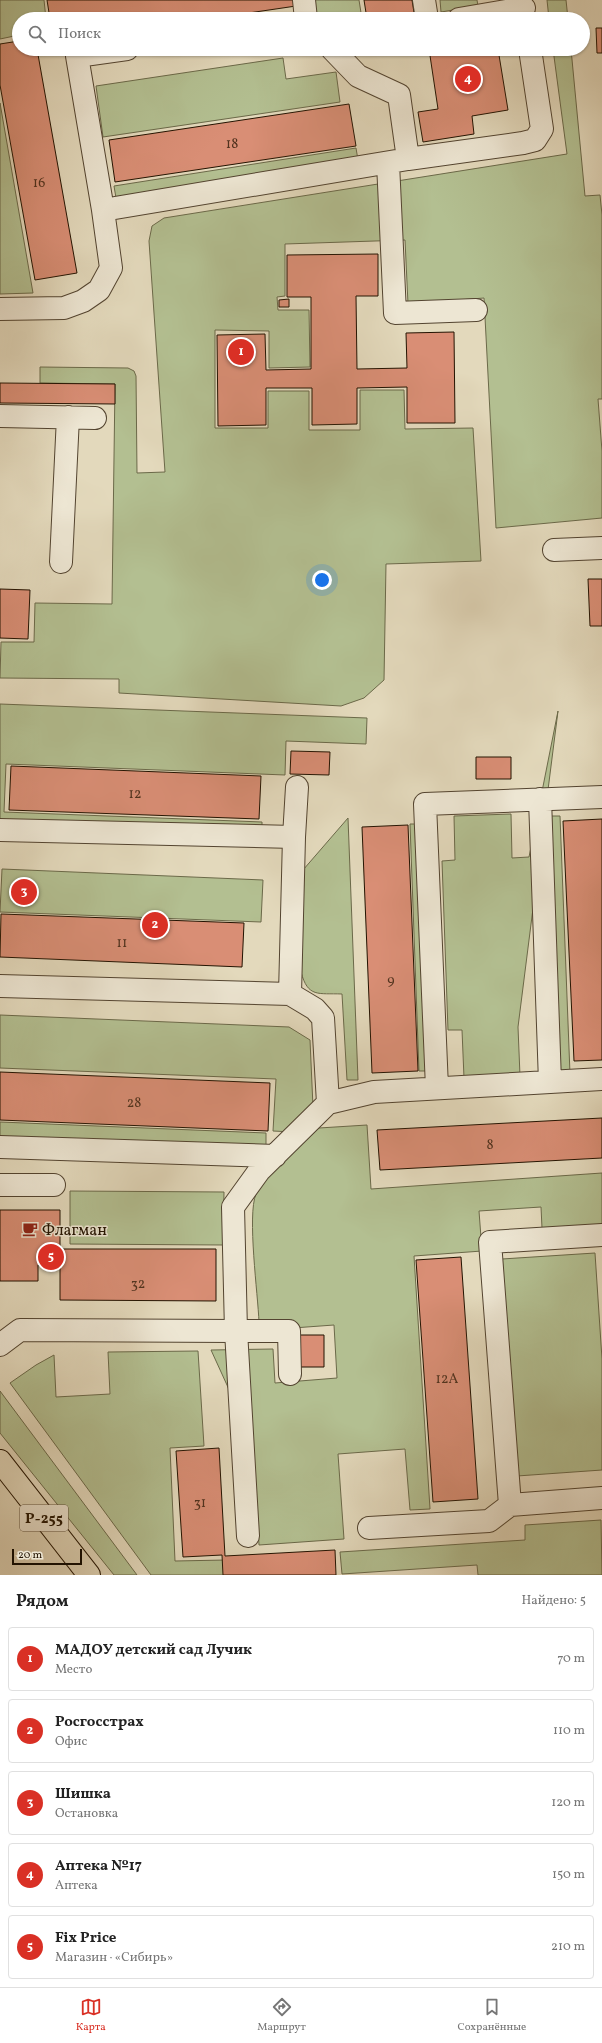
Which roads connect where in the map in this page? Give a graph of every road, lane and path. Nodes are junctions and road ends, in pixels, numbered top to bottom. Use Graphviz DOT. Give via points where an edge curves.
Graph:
graph roads {
  1 [pos="304,0"];
  2 [pos="424,0"];
  3 [pos="524,9"];
  4 [pos="305,12"];
  5 [pos="426,12"];
  6 [pos="504,12"];
  7 [pos="77,56"];
  8 [pos="339,56"];
  9 [pos="531,56"];
  10 [pos="398,161"];
  11 [pos="103,210"];
  12 [pos="0,309"];
  13 [pos="476,310"];
  14 [pos="0,416"];
  15 [pos="68,417"];
  16 [pos="95,418"];
  17 [pos="602,548"];
  18 [pos="554,550"];
  19 [pos="61,562"];
  20 [pos="297,787"];
  21 [pos="602,797"];
  22 [pos="540,799"];
  23 [pos="0,830"];
  24 [pos="294,837"];
  25 [pos="0,986"];
  26 [pos="290,994"];
  27 [pos="602,1079"];
  28 [pos="550,1082"];
  29 [pos="436,1088"];
  30 [pos="328,1103"];
  31 [pos="0,1147"];
  32 [pos="275,1156"];
  33 [pos="0,1185"];
  34 [pos="54,1185"];
  35 [pos="602,1236"];
  36 [pos="236,1331"];
  37 [pos="2,1339"];
  38 [pos="290,1374"];
  39 [pos="0,1461"];
  40 [pos="602,1498"];
  41 [pos="510,1505"];
  42 [pos="369,1528"];
  43 [pos="248,1536"];
  44 [pos="89,1575"];
  1 -- 4 [label="lane"];
  2 -- 5 [label="lane"];
  3 -- 6 [label="lane"];
  7 -- 11 [label="lane"];
  8 -- 10 [label="lane" via="358,76 399,95"];
  9 -- 10 [label="lane" via="542,129 535,140"];
  10 -- 11 [label="lane"];
  10 -- 13 [label="lane" via="395,313"];
  11 -- 12 [label="lane" via="111,268 99,290 83,301 64,308"];
  14 -- 15 [label="lane"];
  15 -- 16 [label="lane"];
  15 -- 19 [label="lane"];
  17 -- 18 [label="lane"];
  20 -- 24 [label="lane"];
  21 -- 22 [label="lane"];
  22 -- 28 [label="lane"];
  22 -- 29 [label="lane" via="425,804"];
  23 -- 24 [label="lane"];
  24 -- 26 [label="lane"];
  25 -- 26 [label="lane"];
  26 -- 30 [label="lane" via="315,1009 323,1018"];
  27 -- 28 [label="lane"];
  28 -- 29 [label="lane"];
  29 -- 30 [label="lane" via="374,1092"];
  30 -- 32 [label="lane"];
  31 -- 32 [label="lane"];
  32 -- 36 [label="lane" via="259,1171 234,1207"];
  33 -- 34 [label="lane"];
  35 -- 41 [label="lane" via="490,1242"];
  36 -- 37 [label="lane" via="20,1330"];
  36 -- 38 [label="lane" via="289,1331"];
  36 -- 43 [label="lane"];
  39 -- 44 [label="highway, Р-255"];
  40 -- 41 [label="lane"];
  41 -- 42 [label="lane" via="488,1521"];
}
